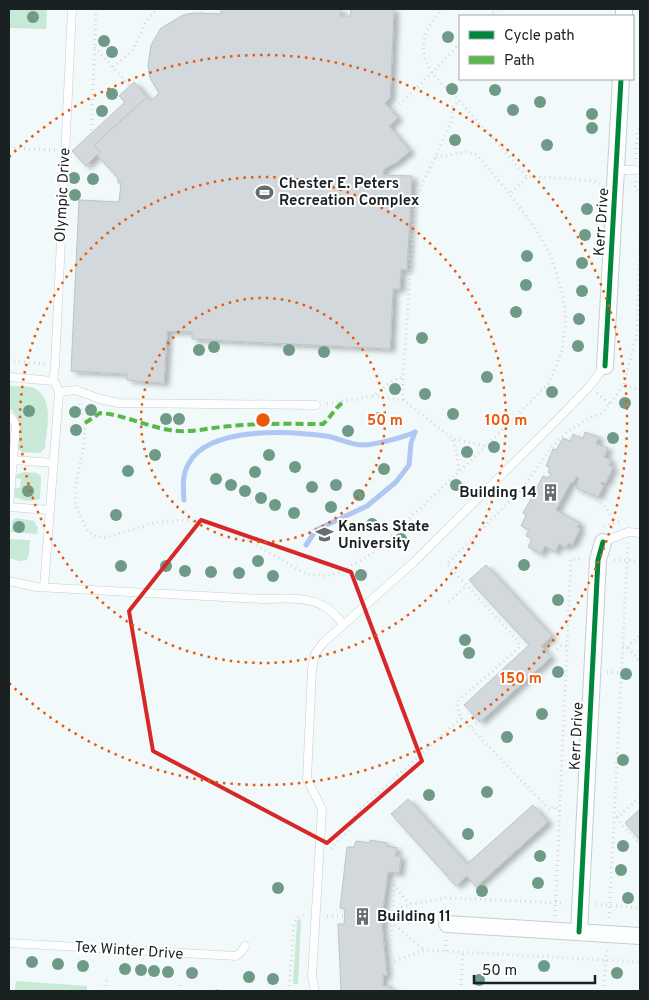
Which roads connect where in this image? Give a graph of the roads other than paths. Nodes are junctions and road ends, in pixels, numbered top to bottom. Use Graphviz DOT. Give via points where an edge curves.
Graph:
graph roads {
  1 [pos="72,9"];
  2 [pos="621,80"];
  3 [pos="617,170"];
  4 [pos="635,170"];
  5 [pos="605,366"];
  6 [pos="9,377"];
  7 [pos="53,381"];
  8 [pos="59,392"];
  9 [pos="316,405"];
  10 [pos="9,417"];
  11 [pos="13,460"];
  12 [pos="54,463"];
  13 [pos="50,510"];
  14 [pos="640,533"];
  15 [pos="601,538"];
  16 [pos="9,582"];
  17 [pos="44,587"];
  18 [pos="343,624"];
  19 [pos="447,924"];
  20 [pos="579,932"];
  21 [pos="640,936"];
  22 [pos="9,943"];
  23 [pos="245,946"];
  24 [pos="315,991"];
  1 -- 7 [label="lane, Olympic Drive"];
  2 -- 3 [label="street, Kerr Drive"];
  3 -- 4 [label="lane"];
  3 -- 5 [label="street, Kerr Drive"];
  5 -- 18 [label="lane" via="557,420 462,515"];
  6 -- 7 [label="lane"];
  7 -- 8 [label="lane"];
  8 -- 9 [label="lane" via="76,390 118,403"];
  8 -- 12 [label="lane"];
  10 -- 11 [label="lane" via="16,424"];
  11 -- 12 [label="lane"];
  11 -- 13 [label="lane" via="9,507"];
  12 -- 13 [label="lane"];
  13 -- 17 [label="lane"];
  14 -- 15 [label="lane" via="628,532"];
  15 -- 20 [label="street, Kerr Drive"];
  16 -- 17 [label="lane"];
  17 -- 18 [label="lane" via="297,600 322,604"];
  18 -- 24 [label="lane" via="315,654 312,669 307,779 322,809 312,976"];
  19 -- 20 [label="street"];
  20 -- 21 [label="street"];
  22 -- 23 [label="lane, Tex Winter Drive" via="236,956"];
}
